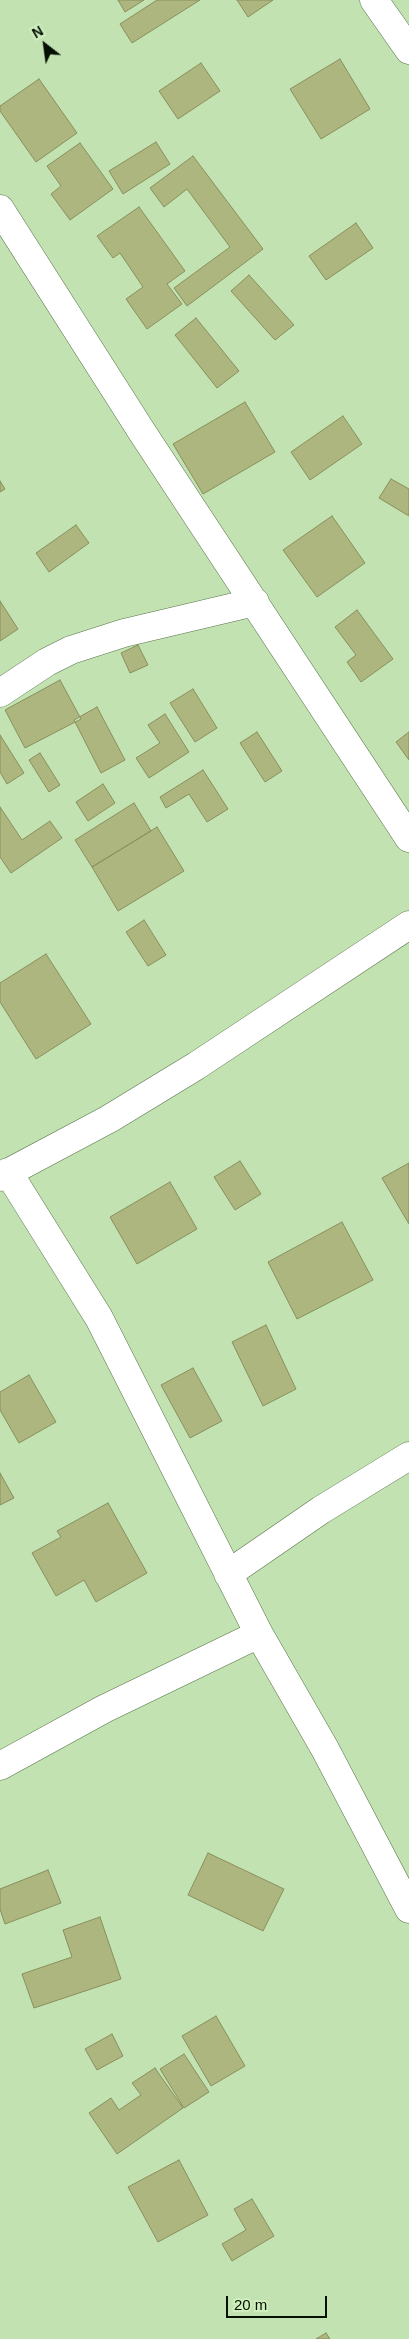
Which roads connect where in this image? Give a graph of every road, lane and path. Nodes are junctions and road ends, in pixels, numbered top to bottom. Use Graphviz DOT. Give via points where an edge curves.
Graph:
graph roads {
  1 [pos="374,0"];
  2 [pos="409,50"];
  3 [pos="0,209"];
  4 [pos="255,602"];
  5 [pos="0,693"];
  6 [pos="409,838"];
  7 [pos="409,925"];
  8 [pos="4,1174"];
  9 [pos="409,1456"];
  10 [pos="228,1574"];
  11 [pos="259,1634"];
  12 [pos="0,1766"];
  13 [pos="409,1909"];
  1 -- 2 [label="street"];
  3 -- 4 [label="street"];
  4 -- 5 [label="street" via="124,633 70,650"];
  4 -- 6 [label="street"];
  7 -- 8 [label="street" via="109,1119"];
  8 -- 10 [label="street" via="99,1318"];
  9 -- 10 [label="street" via="321,1510"];
  10 -- 11 [label="street"];
  11 -- 12 [label="street" via="104,1709"];
  11 -- 13 [label="street" via="326,1749"];
}
